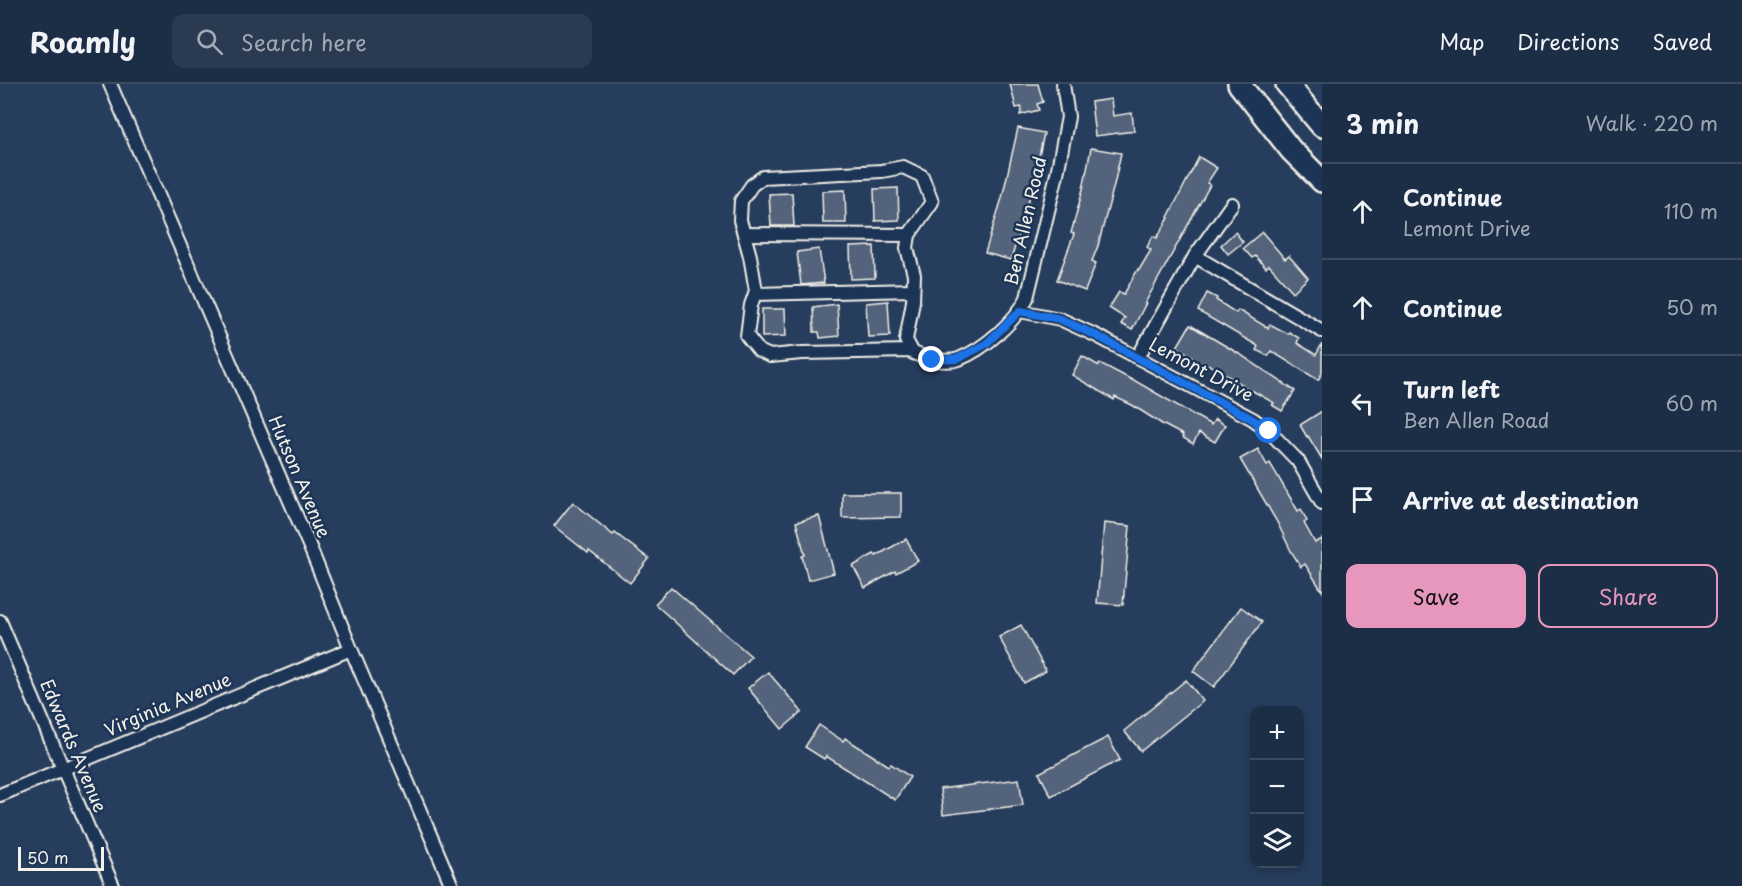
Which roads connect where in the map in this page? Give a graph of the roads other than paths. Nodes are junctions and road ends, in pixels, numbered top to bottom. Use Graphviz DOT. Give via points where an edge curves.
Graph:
graph roads {
  1 [pos="110,84"];
  2 [pos="1063,84"];
  3 [pos="1239,84"];
  4 [pos="1287,84"];
  5 [pos="1322,126"];
  6 [pos="1322,181"];
  7 [pos="1232,204"];
  8 [pos="744,234"];
  9 [pos="909,235"];
  10 [pos="1195,256"];
  11 [pos="913,290"];
  12 [pos="755,294"];
  13 [pos="1020,311"];
  14 [pos="1322,331"];
  15 [pos="912,351"];
  16 [pos="1138,357"];
  17 [pos="1322,503"];
  18 [pos="0,621"];
  19 [pos="351,649"];
  20 [pos="63,769"];
  21 [pos="0,795"];
  22 [pos="113,886"];
  23 [pos="452,886"];
  1 -- 19 [label="street, Hutson Avenue"];
  2 -- 13 [label="street, Ben Allen Road" via="1068,117 1027,298"];
  3 -- 6 [label="highway" via="1291,150"];
  4 -- 5 [label="highway"];
  7 -- 10 [label="street"];
  8 -- 9 [label="street"];
  8 -- 9 [label="street" via="741,201 763,177 903,167 922,177 932,202"];
  8 -- 12 [label="street"];
  9 -- 11 [label="street"];
  10 -- 14 [label="street"];
  10 -- 16 [label="street"];
  11 -- 12 [label="street"];
  11 -- 15 [label="street" via="906,340"];
  12 -- 15 [label="street, Ben Allen Road" via="747,336 759,351 770,356"];
  13 -- 15 [label="street, Ben Allen Road" via="986,344 957,359 932,360"];
  13 -- 16 [label="street, Lemont Drive" via="1060,319"];
  16 -- 17 [label="street, Lemont Drive" via="1269,431 1298,460"];
  18 -- 20 [label="street, Edwards Avenue"];
  19 -- 20 [label="street, Virginia Avenue"];
  19 -- 23 [label="street, Hutson Avenue"];
  20 -- 21 [label="street, Virginia Avenue"];
  20 -- 22 [label="street, Edwards Avenue"];
}
